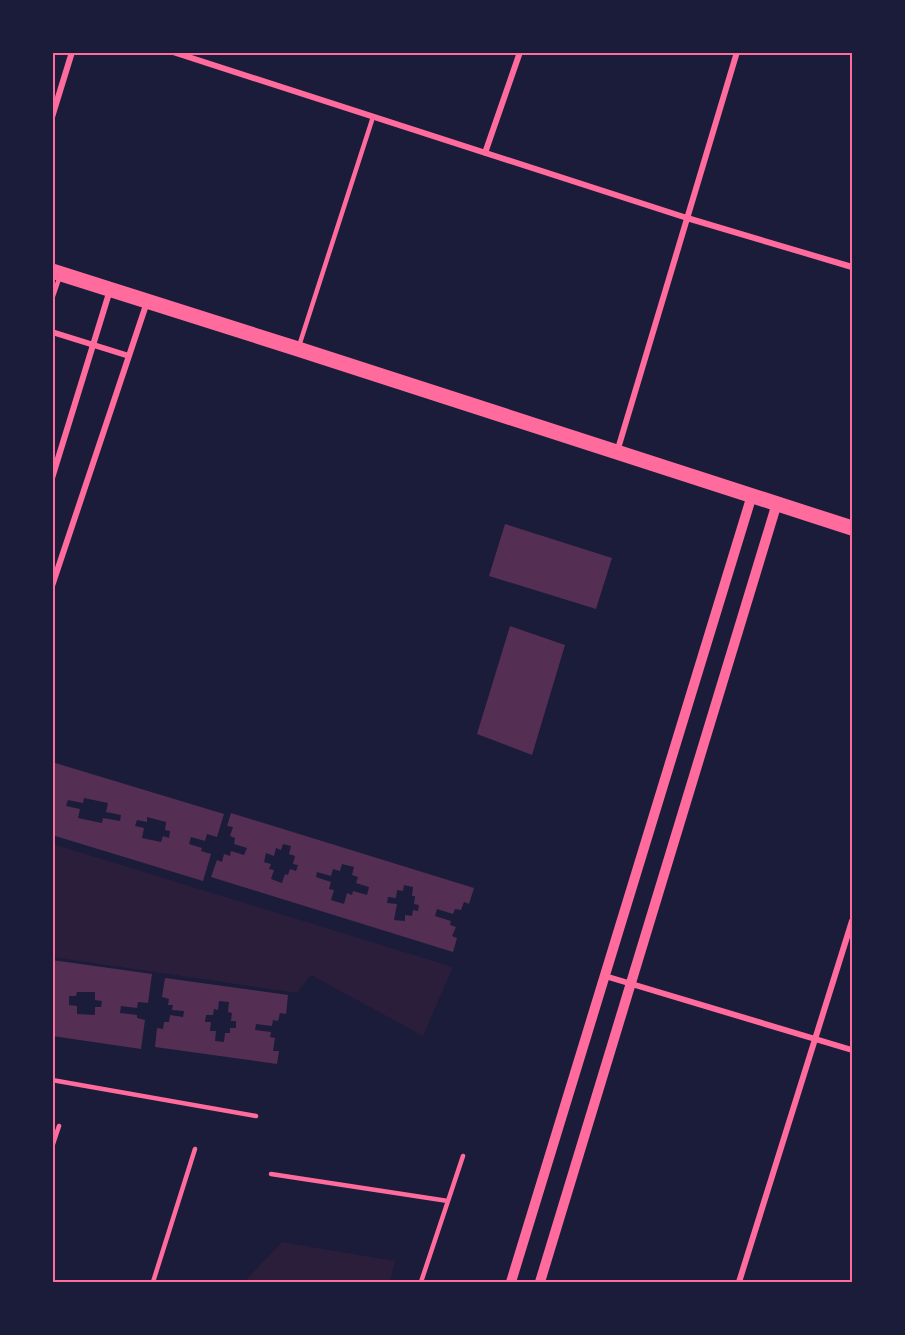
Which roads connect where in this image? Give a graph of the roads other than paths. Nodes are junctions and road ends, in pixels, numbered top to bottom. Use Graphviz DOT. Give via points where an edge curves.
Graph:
graph roads {
  1 [pos="72,52"];
  2 [pos="173,52"];
  3 [pos="520,52"];
  4 [pos="737,52"];
  5 [pos="52,117"];
  6 [pos="374,117"];
  7 [pos="485,153"];
  8 [pos="687,218"];
  9 [pos="852,267"];
  10 [pos="57,273"];
  11 [pos="110,289"];
  12 [pos="52,299"];
  13 [pos="147,301"];
  14 [pos="52,332"];
  15 [pos="93,345"];
  16 [pos="298,349"];
  17 [pos="129,356"];
  18 [pos="617,452"];
  19 [pos="52,478"];
  20 [pos="752,495"];
  21 [pos="777,503"];
  22 [pos="852,528"];
  23 [pos="52,586"];
  24 [pos="852,921"];
  25 [pos="605,976"];
  26 [pos="631,983"];
  27 [pos="816,1038"];
  28 [pos="852,1050"];
  29 [pos="52,1080"];
  30 [pos="256,1116"];
  31 [pos="59,1126"];
  32 [pos="52,1147"];
  33 [pos="195,1149"];
  34 [pos="463,1156"];
  35 [pos="271,1174"];
  36 [pos="448,1201"];
  37 [pos="153,1282"];
  38 [pos="421,1282"];
  39 [pos="511,1282"];
  40 [pos="540,1282"];
  41 [pos="739,1282"];
  1 -- 5 [label="street"];
  2 -- 6 [label="street"];
  3 -- 7 [label="street"];
  4 -- 8 [label="street"];
  6 -- 7 [label="street"];
  6 -- 16 [label="lane"];
  7 -- 8 [label="street"];
  8 -- 9 [label="street"];
  8 -- 18 [label="street"];
  10 -- 11 [label="main road"];
  10 -- 12 [label="lane"];
  11 -- 13 [label="main road"];
  11 -- 15 [label="street"];
  13 -- 16 [label="main road"];
  13 -- 17 [label="street"];
  14 -- 15 [label="street"];
  15 -- 17 [label="street"];
  15 -- 19 [label="street"];
  16 -- 18 [label="main road"];
  17 -- 23 [label="street"];
  18 -- 20 [label="main road"];
  20 -- 21 [label="main road"];
  20 -- 25 [label="street"];
  21 -- 22 [label="main road"];
  21 -- 26 [label="street"];
  24 -- 27 [label="street"];
  25 -- 26 [label="street"];
  25 -- 39 [label="street"];
  26 -- 27 [label="street"];
  26 -- 40 [label="street"];
  27 -- 28 [label="street"];
  27 -- 41 [label="street"];
  29 -- 30 [label="lane"];
  31 -- 32 [label="lane"];
  33 -- 37 [label="lane"];
  34 -- 36 [label="lane"];
  35 -- 36 [label="lane"];
  36 -- 38 [label="lane"];
}
